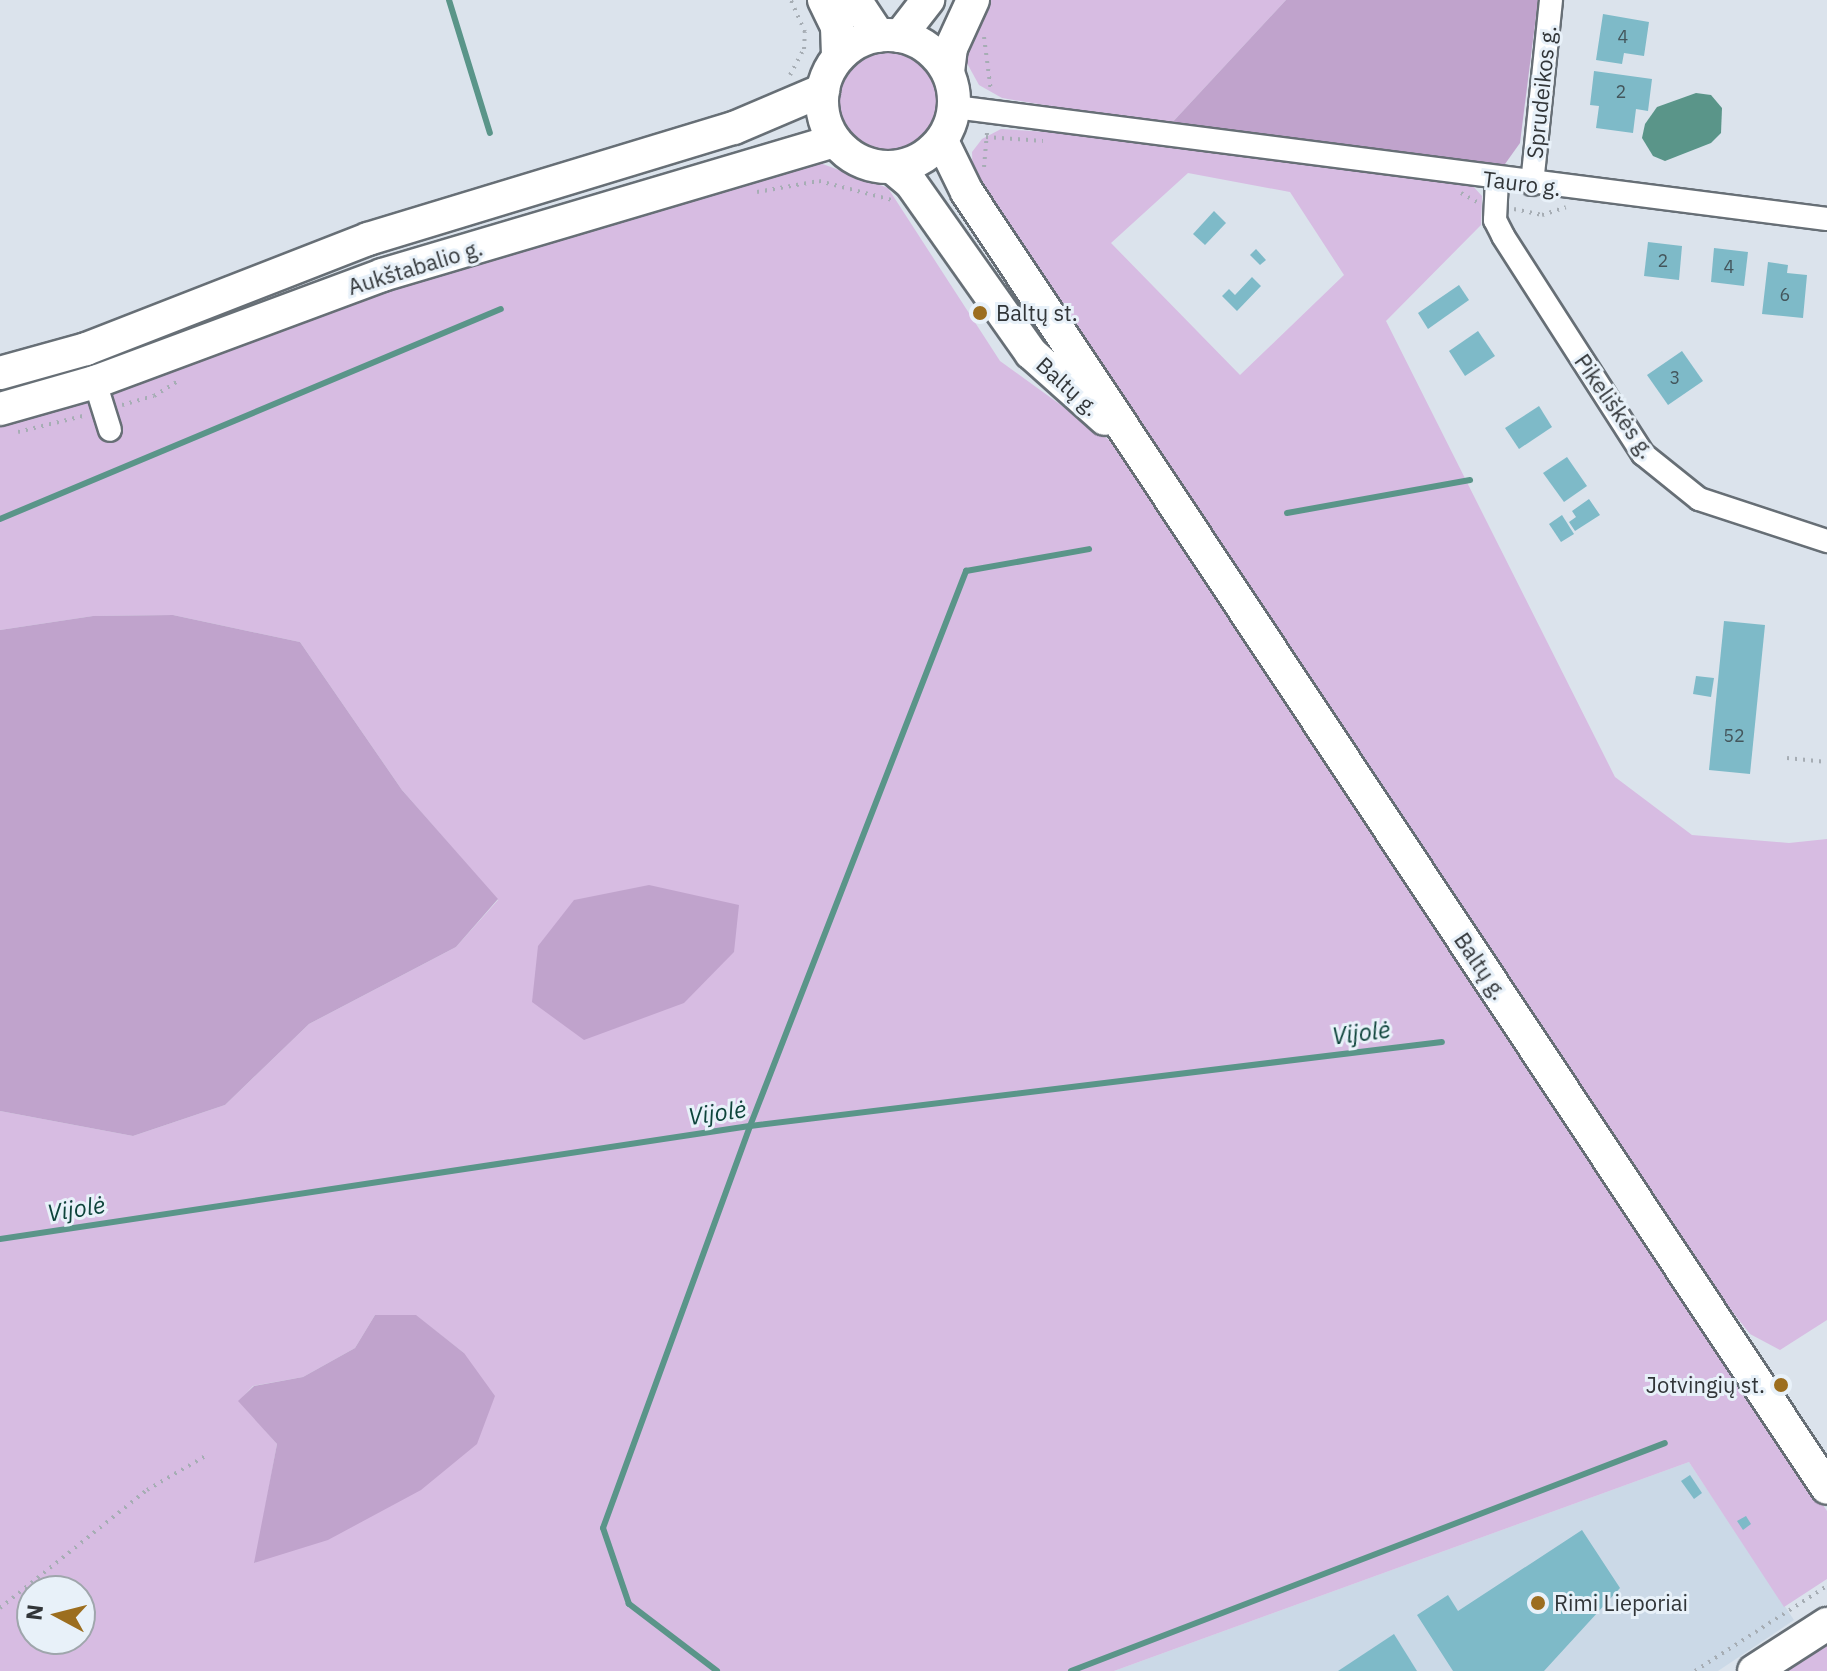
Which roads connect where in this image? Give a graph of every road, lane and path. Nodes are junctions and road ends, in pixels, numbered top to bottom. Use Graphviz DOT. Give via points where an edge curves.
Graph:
graph roads {
  1 [pos="791,0"];
  2 [pos="824,0"];
  3 [pos="855,0"];
  4 [pos="928,0"];
  5 [pos="973,0"];
  6 [pos="1551,0"];
  7 [pos="889,36"];
  8 [pos="838,57"];
  9 [pos="948,72"];
  10 [pos="785,83"];
  11 [pos="823,90"];
  12 [pos="955,107"];
  13 [pos="835,141"];
  14 [pos="942,141"];
  15 [pos="893,168"];
  16 [pos="1497,180"];
  17 [pos="1532,184"];
  18 [pos="751,192"];
  19 [pos="903,207"];
  20 [pos="1827,219"];
  21 [pos="0,373"];
  22 [pos="190,373"];
  23 [pos="103,407"];
  24 [pos="4,421"];
  25 [pos="1135,444"];
  26 [pos="1827,541"];
  27 [pos="1787,758"];
  28 [pos="1827,762"];
  29 [pos="207,1455"];
  30 [pos="1827,1488"];
  31 [pos="1827,1586"];
  32 [pos="0,1608"];
  33 [pos="1827,1624"];
  34 [pos="1695,1671"];
  35 [pos="1754,1671"];
  1 -- 10 [label="path" via="805,32 804,49"];
  2 -- 8 [label="main road" via="837,27"];
  3 -- 7 [label="main road"];
  4 -- 7 [label="main road"];
  5 -- 9 [label="main road" via="951,48"];
  6 -- 17 [label="street, Sprudeikos g."];
  7 -- 8 [label="main road" via="850,46"];
  7 -- 9 [label="main road" via="936,55"];
  8 -- 11 [label="main road"];
  9 -- 12 [label="main road"];
  11 -- 13 [label="main road" via="824,117"];
  11 -- 21 [label="main road, Aukštabalio g." via="734,128 368,239 86,349"];
  12 -- 14 [label="main road"];
  12 -- 16 [label="street, Tauro g."];
  13 -- 15 [label="main road" via="851,156"];
  13 -- 23 [label="main road, Aukštabalio g." via="382,275"];
  14 -- 15 [label="main road" via="911,164"];
  14 -- 25 [label="main road, Baltų g." via="967,192"];
  15 -- 25 [label="main road, Baltų g." via="911,183 1031,353"];
  16 -- 17 [label="street, Tauro g."];
  16 -- 26 [label="street, Pikeliškės g." via="1495,220 1503,236 1643,454 1699,499"];
  17 -- 20 [label="street, Tauro g."];
  18 -- 19 [label="path" via="819,181"];
  22 -- 23 [label="path" via="154,396"];
  23 -- 24 [label="main road, Aukštabalio g."];
  23 -- 24 [label="path"];
  25 -- 30 [label="main road, Baltų g."];
  27 -- 28 [label="path"];
  29 -- 32 [label="path" via="147,1490"];
  31 -- 34 [label="path"];
  33 -- 35 [label="main road"];
}
